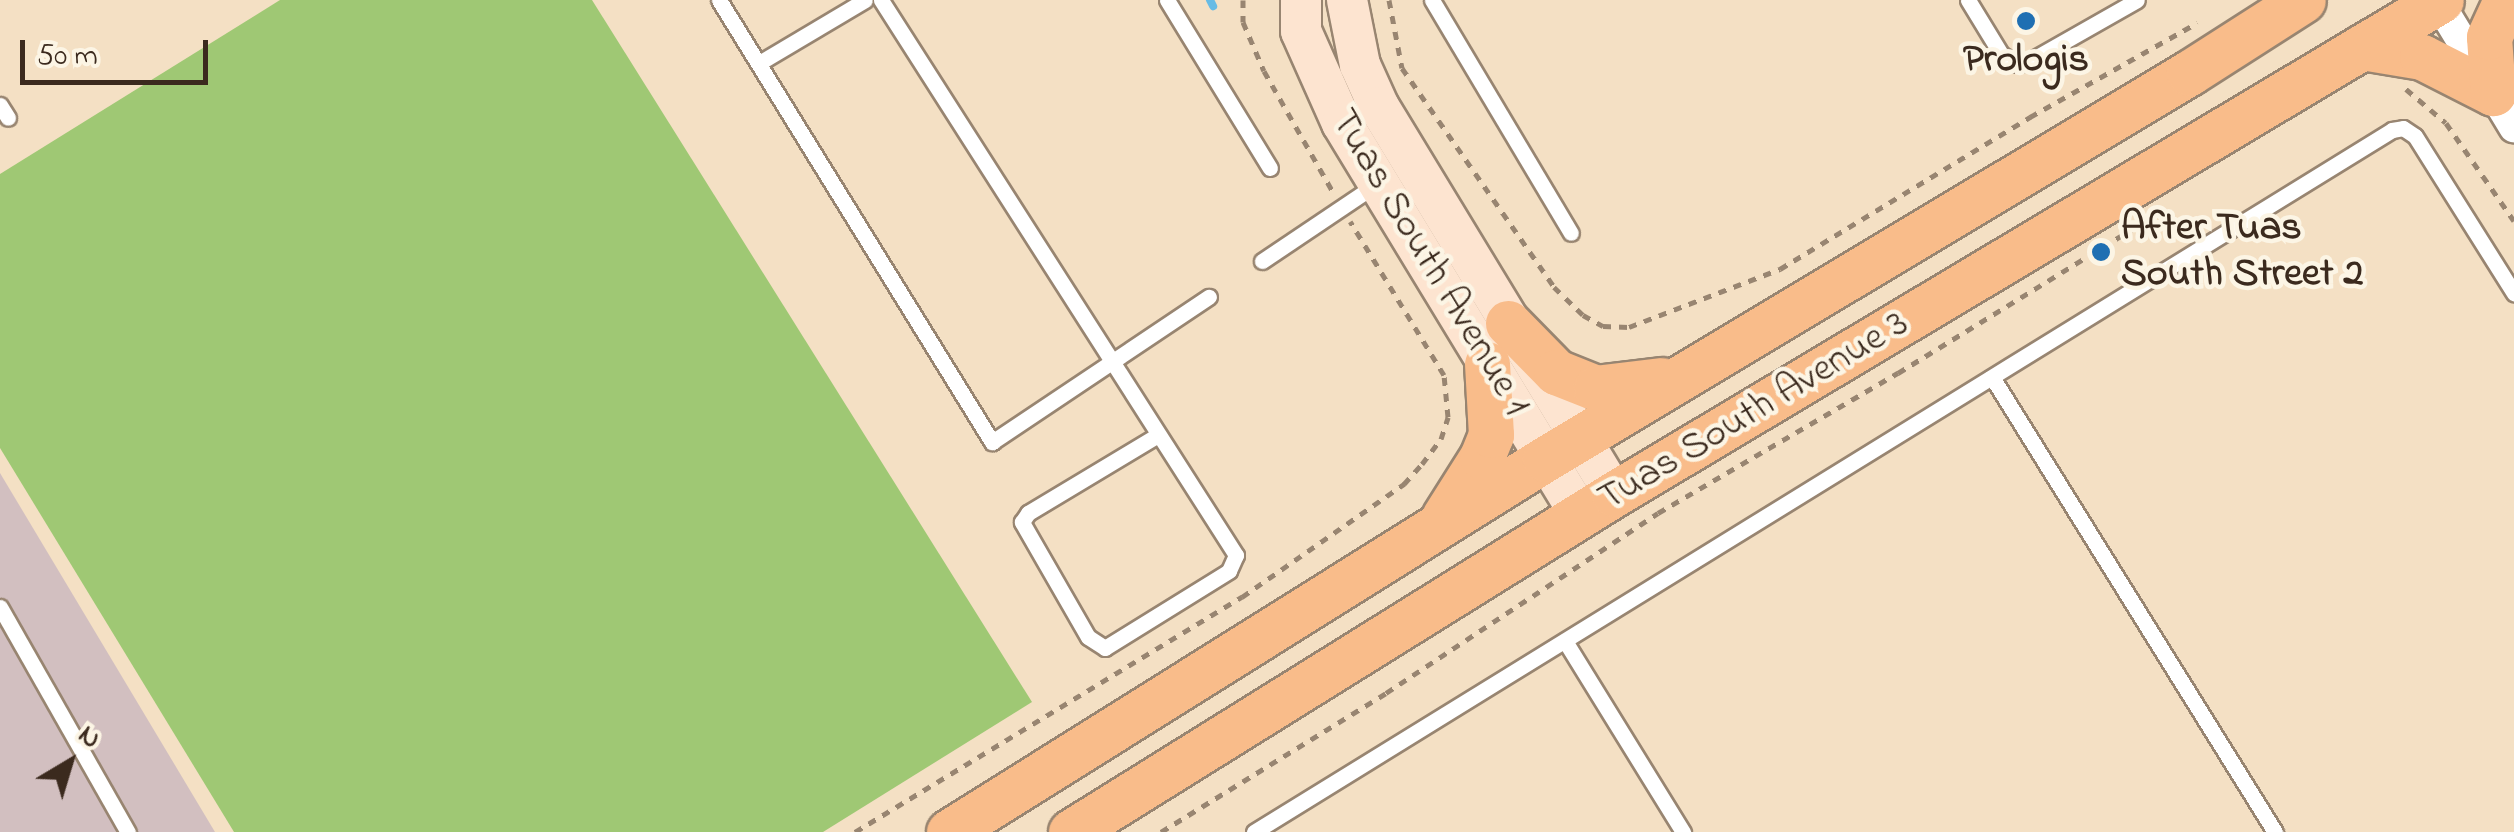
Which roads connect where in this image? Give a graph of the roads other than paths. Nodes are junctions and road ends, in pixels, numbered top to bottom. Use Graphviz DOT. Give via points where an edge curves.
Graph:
graph roads {
  1 [pos="718,0"];
  2 [pos="865,0"];
  3 [pos="881,0"];
  4 [pos="1167,0"];
  5 [pos="1301,0"];
  6 [pos="1348,0"];
  7 [pos="1432,0"];
  8 [pos="1968,0"];
  9 [pos="2137,0"];
  10 [pos="2303,0"];
  11 [pos="2506,0"];
  12 [pos="2439,1"];
  13 [pos="2362,47"];
  14 [pos="759,64"];
  15 [pos="2503,110"];
  16 [pos="1270,168"];
  17 [pos="1378,183"];
  18 [pos="1571,234"];
  19 [pos="1262,261"];
  20 [pos="2514,293"];
  21 [pos="1209,297"];
  22 [pos="1508,323"];
  23 [pos="1110,363"];
  24 [pos="1487,364"];
  25 [pos="1692,370"];
  26 [pos="1992,377"];
  27 [pos="1158,435"];
  28 [pos="1562,449"];
  29 [pos="1598,505"];
  30 [pos="1435,531"];
  31 [pos="0,607"];
  32 [pos="1564,641"];
  33 [pos="128,832"];
  34 [pos="949,832"];
  35 [pos="1071,832"];
  36 [pos="1254,832"];
  37 [pos="1683,832"];
  38 [pos="2274,832"];
  1 -- 14 [label="lane"];
  2 -- 14 [label="lane"];
  3 -- 23 [label="lane"];
  4 -- 16 [label="lane"];
  5 -- 17 [label="main road, Tuas South Avenue 1" via="1301,31 1342,123"];
  6 -- 22 [label="main road, Tuas South Avenue 1" via="1360,65 1379,107"];
  7 -- 18 [label="lane"];
  8 -- 9 [label="lane" via="2001,54 2017,64"];
  10 -- 25 [label="main road, Tuas South Avenue 3"];
  11 -- 15 [label="main road" via="2489,36"];
  12 -- 13 [label="main road, Tuas South Avenue 3"];
  12 -- 15 [label="street"];
  13 -- 15 [label="main road" via="2422,57"];
  13 -- 29 [label="main road, Tuas South Avenue 3"];
  14 -- 23 [label="lane" via="992,442"];
  17 -- 19 [label="lane"];
  17 -- 24 [label="main road, Tuas South Avenue 1"];
  20 -- 26 [label="lane" via="2416,136 2398,128"];
  21 -- 23 [label="lane"];
  22 -- 25 [label="main road" via="1556,372 1596,388 1648,384"];
  22 -- 28 [label="main road, Tuas South Avenue 1"];
  23 -- 27 [label="lane"];
  24 -- 28 [label="main road, Tuas South Avenue 1"];
  24 -- 30 [label="main road" via="1490,435"];
  25 -- 28 [label="main road, Tuas South Avenue 3"];
  26 -- 32 [label="lane"];
  26 -- 38 [label="lane"];
  27 -- 27 [label="lane" via="1022,522 1088,637 1105,648 1236,561"];
  28 -- 29 [label="main road, Tuas South Avenue 1"];
  28 -- 30 [label="main road, Tuas South Avenue 3"];
  29 -- 35 [label="main road, Tuas South Avenue 3"];
  30 -- 34 [label="main road, Tuas South Avenue 3"];
  31 -- 33 [label="lane"];
  32 -- 36 [label="lane"];
  32 -- 37 [label="lane"];
}
